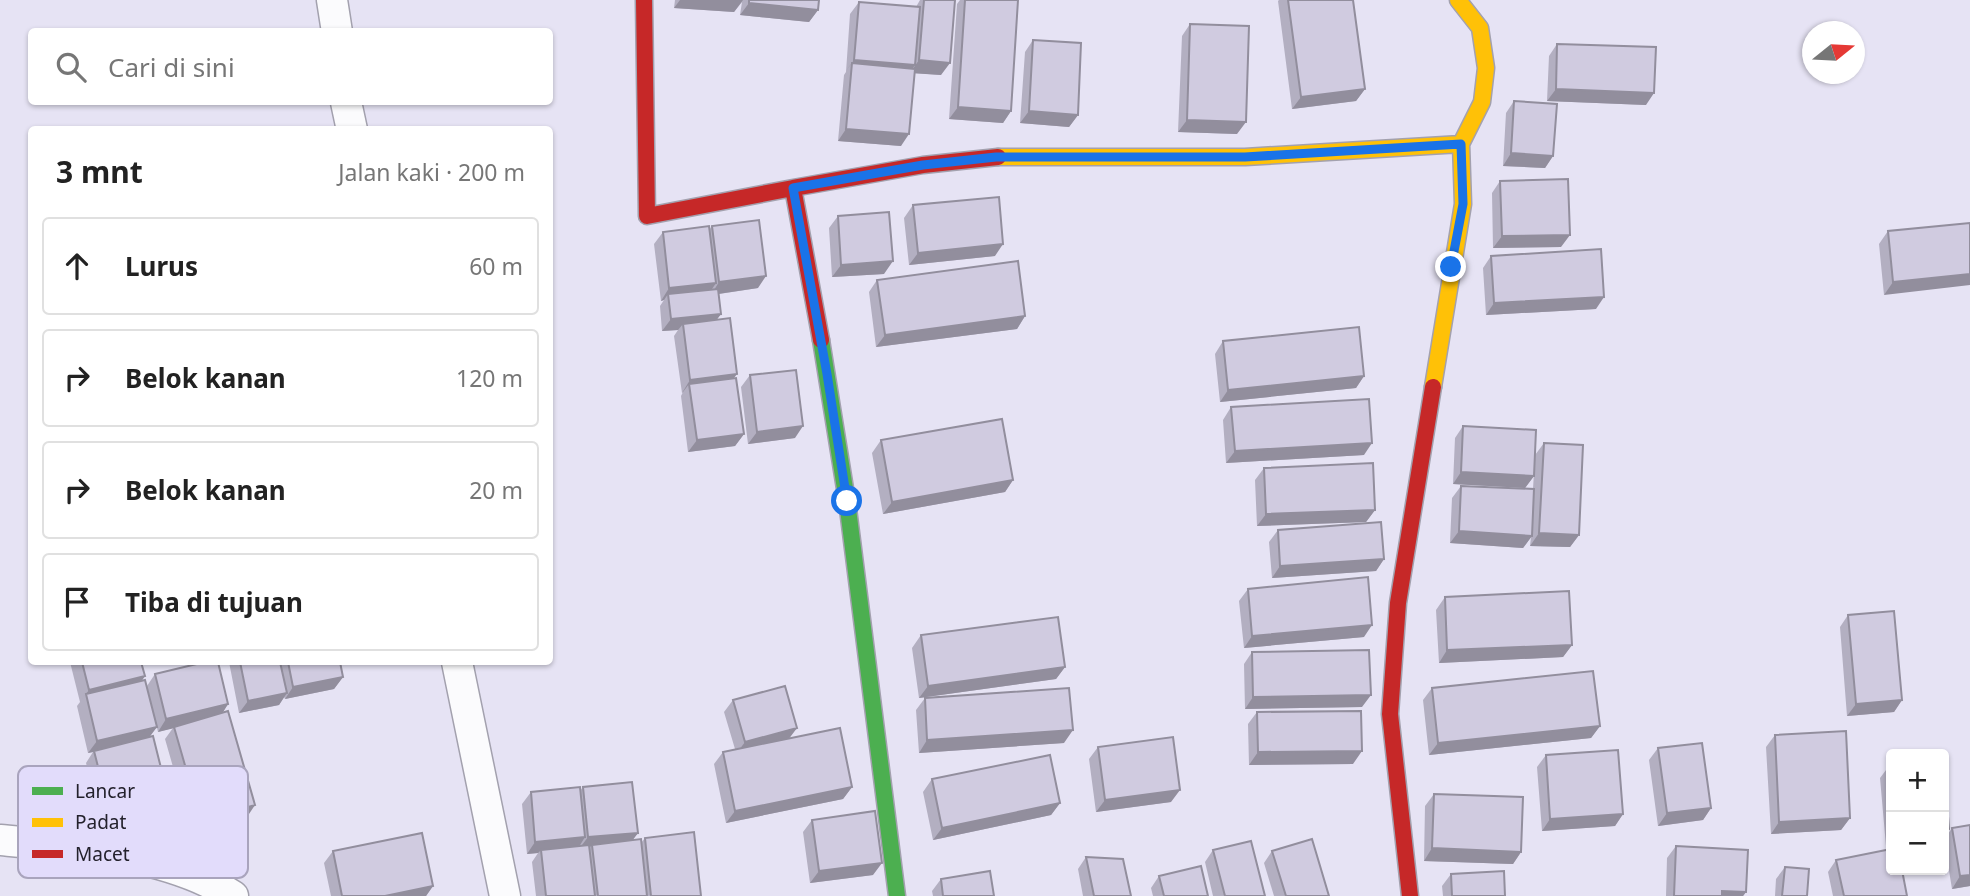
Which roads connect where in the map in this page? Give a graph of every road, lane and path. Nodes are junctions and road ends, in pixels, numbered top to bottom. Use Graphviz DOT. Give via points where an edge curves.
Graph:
graph roads {
  1 [pos="332,0"];
  2 [pos="644,0"];
  3 [pos="1458,0"];
  4 [pos="336,28"];
  5 [pos="347,105"];
  6 [pos="351,126"];
  7 [pos="1461,144"];
  8 [pos="793,188"];
  9 [pos="458,665"];
  10 [pos="0,840"];
  11 [pos="18,842"];
  12 [pos="199,878"];
  13 [pos="233,896"];
  14 [pos="505,896"];
  15 [pos="897,896"];
  16 [pos="1410,896"];
  1 -- 4 [label="street"];
  2 -- 8 [label="street" via="647,216"];
  3 -- 7 [label="street" via="1480,28 1486,68 1482,102"];
  5 -- 6 [label="street"];
  7 -- 8 [label="street" via="1245,157 996,157"];
  7 -- 16 [label="street" via="1463,204 1398,603 1390,714"];
  8 -- 15 [label="street" via="847,501"];
  9 -- 14 [label="street"];
  10 -- 11 [label="street"];
  12 -- 13 [label="street"];
}
